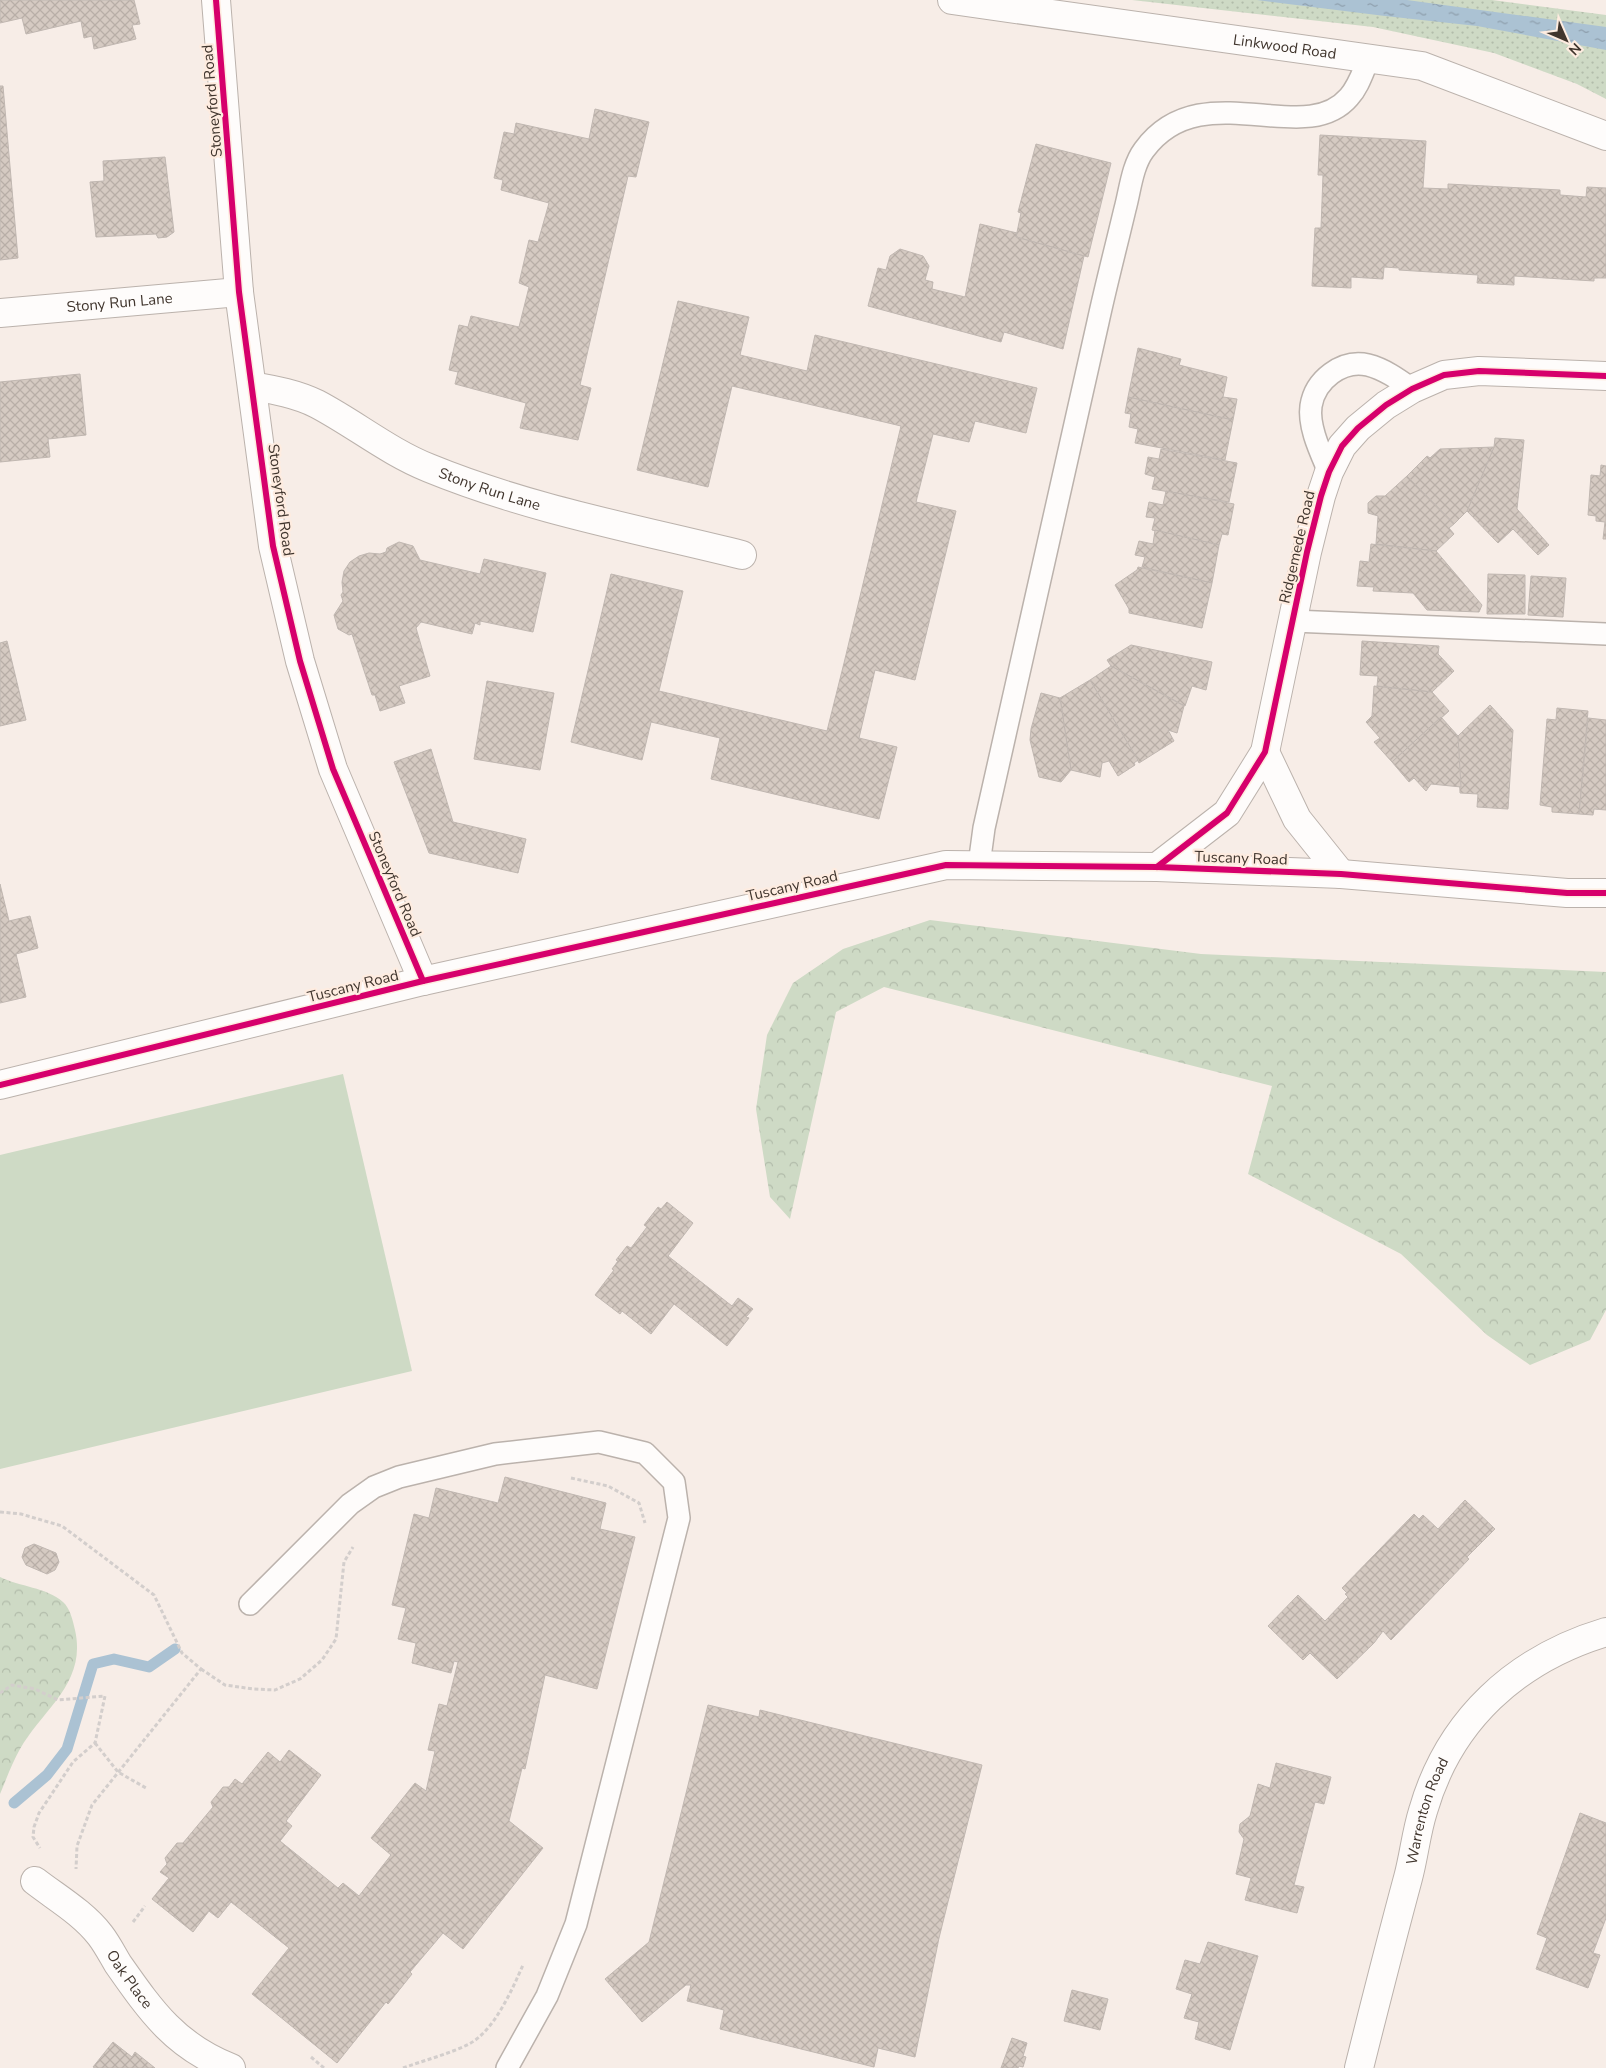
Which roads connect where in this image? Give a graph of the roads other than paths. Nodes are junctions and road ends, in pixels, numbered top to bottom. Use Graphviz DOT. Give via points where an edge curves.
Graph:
graph roads {
  1 [pos="216,0"];
  2 [pos="952,0"];
  3 [pos="1369,58"];
  4 [pos="1606,136"];
  5 [pos="240,292"];
  6 [pos="0,313"];
  7 [pos="1606,376"];
  8 [pos="252,386"];
  9 [pos="1412,389"];
  10 [pos="1329,472"];
  11 [pos="742,554"];
  12 [pos="1293,621"];
  13 [pos="1606,634"];
  14 [pos="1265,752"];
  15 [pos="979,865"];
  16 [pos="1157,867"];
  17 [pos="1341,874"];
  18 [pos="1606,894"];
  19 [pos="423,981"];
  20 [pos="0,1085"];
  21 [pos="250,1604"];
  22 [pos="1606,1632"];
  23 [pos="35,1881"];
  24 [pos="231,2068"];
  25 [pos="507,2068"];
  26 [pos="1359,2068"];
  1 -- 5 [label="street, Stoneyford Road"];
  2 -- 3 [label="street, Linkwood Road"];
  3 -- 4 [label="street, Linkwood Road" via="1422,66"];
  3 -- 15 [label="lane" via="1348,99 1328,112 1309,117 1229,111 1195,116 1169,126 1142,152 1106,286 986,819"];
  5 -- 6 [label="street, Stony Run Lane"];
  5 -- 8 [label="street, Stoneyford Road"];
  7 -- 9 [label="street, Ridgemede Road" via="1479,371 1444,375"];
  8 -- 11 [label="street, Stony Run Lane" via="290,393 317,404 426,467 462,481 580,515"];
  8 -- 19 [label="street, Stoneyford Road" via="273,546 300,660 333,769"];
  9 -- 10 [label="street, Ridgemede Road" via="1358,428 1342,446"];
  9 -- 10 [label="lane" via="1380,369 1365,365 1345,366 1328,375 1316,389 1311,406 1318,447"];
  10 -- 12 [label="street, Ridgemede Road" via="1309,543"];
  12 -- 13 [label="lane"];
  12 -- 14 [label="street, Ridgemede Road"];
  14 -- 16 [label="street, Ridgemede Road" via="1227,814"];
  14 -- 17 [label="street" via="1297,819"];
  15 -- 16 [label="street, Tuscany Road"];
  15 -- 19 [label="street, Tuscany Road" via="938,867"];
  16 -- 17 [label="street, Tuscany Road"];
  17 -- 18 [label="street, Tuscany Road"];
  19 -- 20 [label="street, Tuscany Road"];
  21 -- 25 [label="lane" via="350,1504 374,1487 399,1476 495,1454 599,1442 645,1453 674,1482 679,1518 576,1924 547,1996"];
  22 -- 26 [label="street, Warrenton Road" via="1546,1657 1505,1684 1477,1710 1454,1740 1436,1773 1422,1812 1410,1873"];
  23 -- 24 [label="street, Oak Place" via="100,1935 142,1999 168,2029 190,2047"];
}
